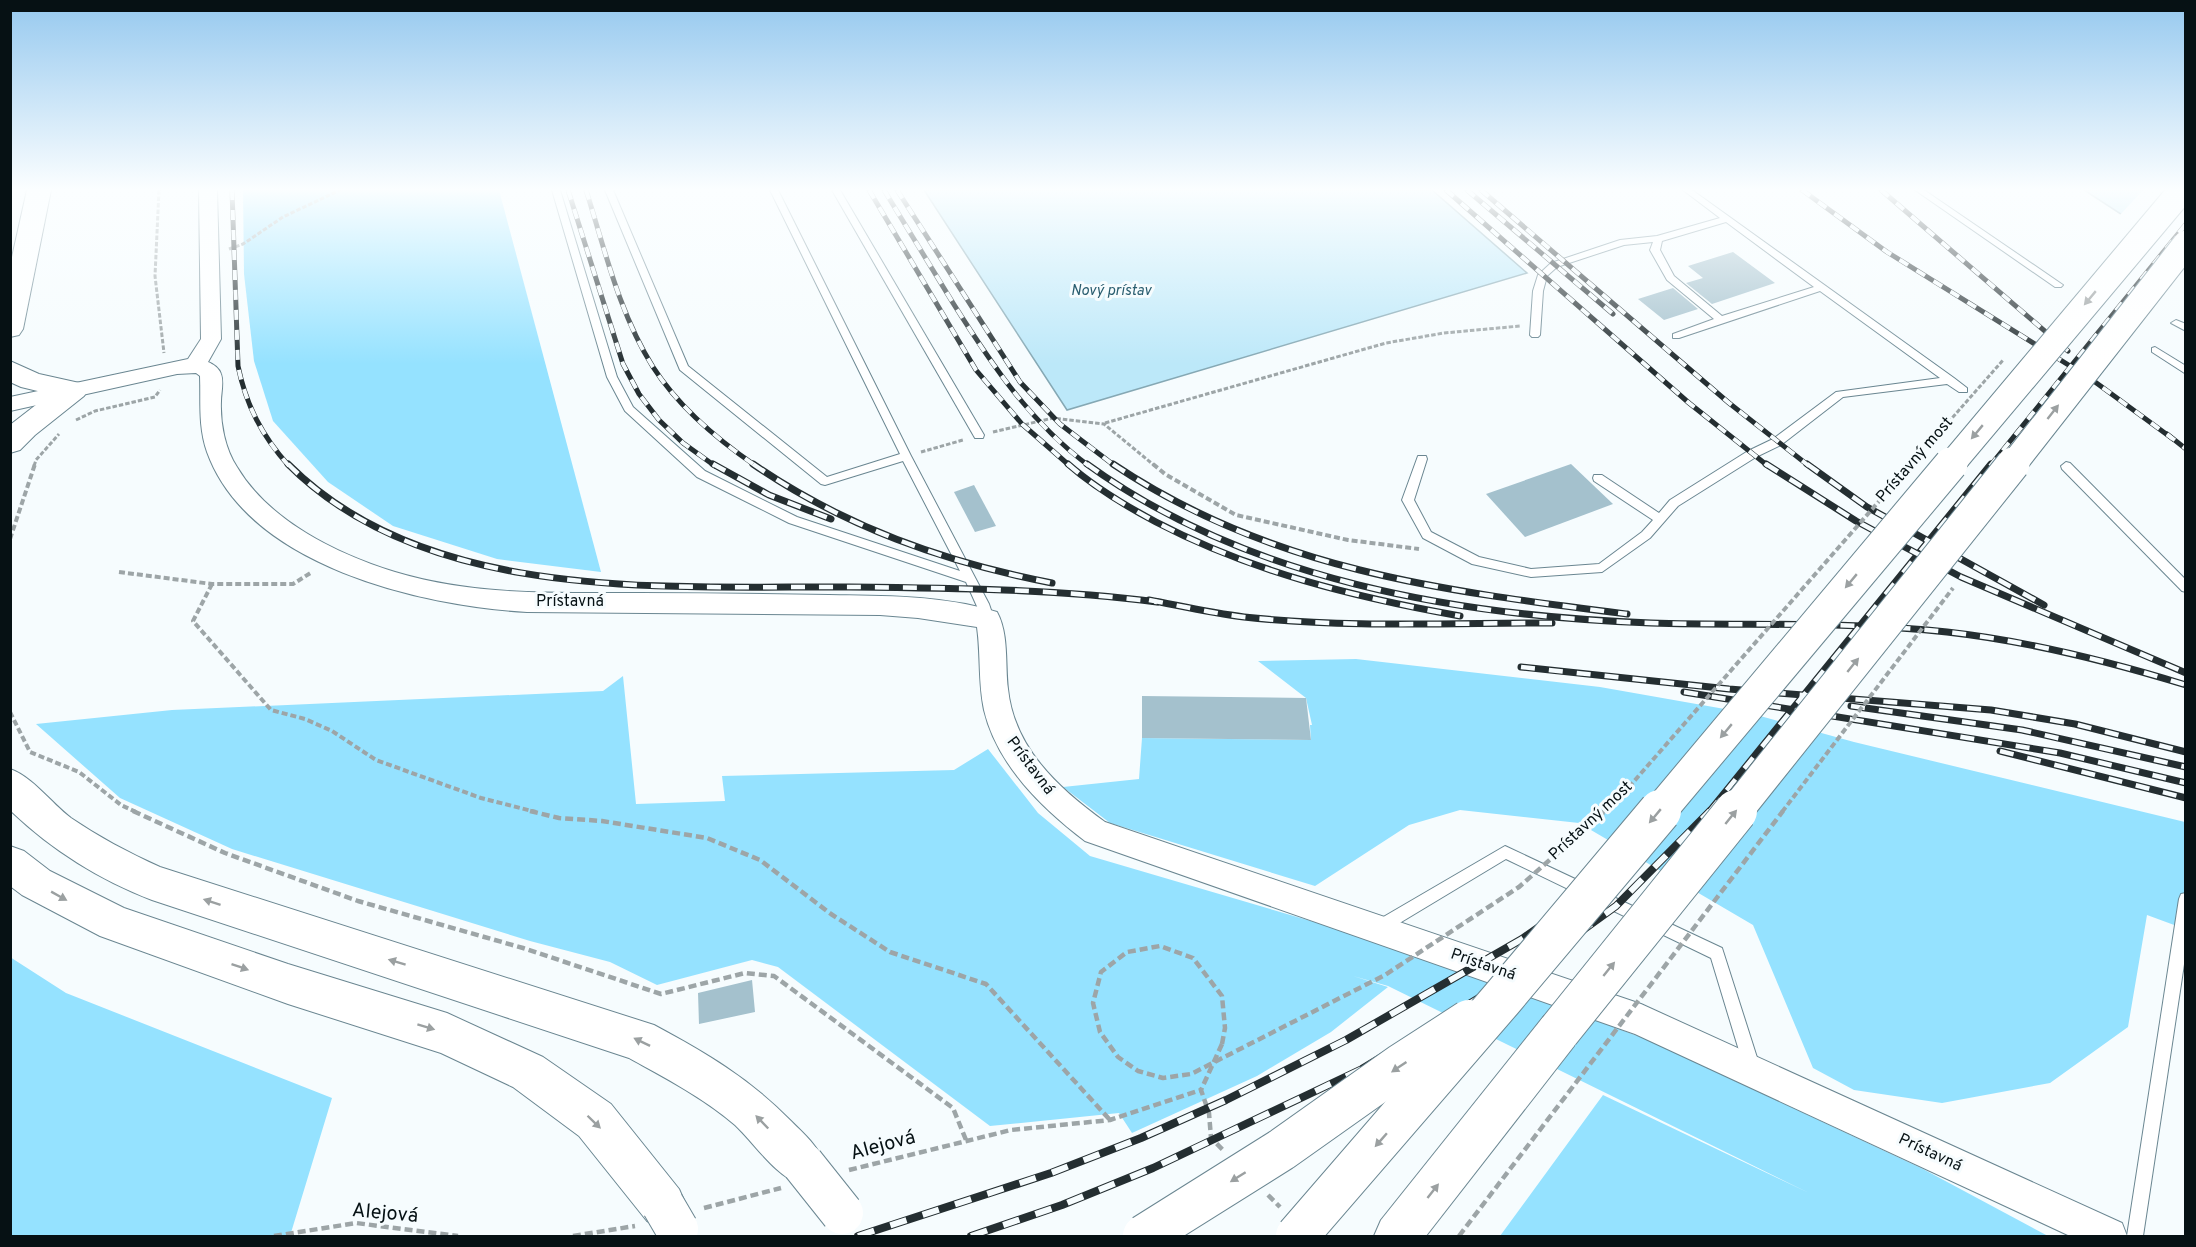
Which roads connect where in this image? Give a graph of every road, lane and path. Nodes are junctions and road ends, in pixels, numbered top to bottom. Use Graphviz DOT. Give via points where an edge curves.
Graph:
graph roads {
  1 [pos="27,248"];
  2 [pos="156,248"];
  3 [pos="208,248"];
  4 [pos="228,248"];
  5 [pos="573,248"];
  6 [pos="634,248"];
  7 [pos="803,248"];
  8 [pos="870,248"];
  9 [pos="1604,248"];
  10 [pos="1655,248"];
  11 [pos="1768,248"];
  12 [pos="2005,248"];
  13 [pos="2133,248"];
  14 [pos="2183,248"];
  15 [pos="208,254"];
  16 [pos="2056,283"];
  17 [pos="1822,287"];
  18 [pos="1721,320"];
  19 [pos="1536,325"];
  20 [pos="10,329"];
  21 [pos="1534,335"];
  22 [pos="1676,336"];
  23 [pos="2155,350"];
  24 [pos="2011,351"];
  25 [pos="194,366"];
  26 [pos="10,370"];
  27 [pos="163,370"];
  28 [pos="2186,371"];
  29 [pos="1950,380"];
  30 [pos="74,390"];
  31 [pos="1963,390"];
  32 [pos="10,404"];
  33 [pos="71,422"];
  34 [pos="1104,424"];
  35 [pos="61,432"];
  36 [pos="979,435"];
  37 [pos="10,443"];
  38 [pos="1924,450"];
  39 [pos="906,456"];
  40 [pos="1422,459"];
  41 [pos="2066,466"];
  42 [pos="1598,478"];
  43 [pos="1885,495"];
  44 [pos="1660,519"];
  45 [pos="10,539"];
  46 [pos="1467,556"];
  47 [pos="333,558"];
  48 [pos="119,572"];
  49 [pos="968,578"];
  50 [pos="1960,579"];
  51 [pos="212,584"];
  52 [pos="2186,588"];
  53 [pos="988,619"];
  54 [pos="10,712"];
  55 [pos="10,785"];
  56 [pos="10,863"];
  57 [pos="2186,899"];
  58 [pos="1376,929"];
  59 [pos="1501,1000"];
  60 [pos="1753,1071"];
  61 [pos="1201,1090"];
  62 [pos="1110,1120"];
  63 [pos="966,1140"];
  64 [pos="825,1195"];
  65 [pos="671,1221"];
  66 [pos="274,1236"];
  67 [pos="458,1236"];
  68 [pos="573,1236"];
  69 [pos="1144,1236"];
  70 [pos="1297,1236"];
  71 [pos="1396,1236"];
  72 [pos="1459,1236"];
  73 [pos="2109,1236"];
  74 [pos="2135,1236"];
  1 -- 20 [label="main road"];
  2 -- 27 [label="path" via="155,276 165,351"];
  3 -- 15 [label="street"];
  4 -- 15 [label="path"];
  5 -- 49 [label="lane" via="612,377 629,409 701,474 793,520"];
  6 -- 39 [label="lane" via="684,368 825,481"];
  7 -- 39 [label="lane"];
  8 -- 36 [label="lane"];
  9 -- 19 [label="lane" via="1554,265 1543,275"];
  10 -- 18 [label="lane" via="1670,278"];
  11 -- 17 [label="lane"];
  12 -- 16 [label="lane"];
  13 -- 59 [label="main road, Prístavný most, one-way, bridge"];
  71 -- 14 [label="main road, one-way, bridge"];
  15 -- 25 [label="street" via="211,339"];
  17 -- 18 [label="lane"];
  17 -- 29 [label="lane"];
  18 -- 22 [label="lane"];
  19 -- 21 [label="lane"];
  19 -- 34 [label="path" via="1444,333 1386,343"];
  23 -- 28 [label="lane"];
  24 -- 38 [label="path, Prístavný most, bridge"];
  25 -- 27 [label="street"];
  25 -- 47 [label="street, Prístavná" via="208,369 211,374 211,418 216,446 243,493 278,525"];
  26 -- 30 [label="main road" via="31,381"];
  27 -- 30 [label="street"];
  27 -- 33 [label="path" via="160,393 155,397 95,411"];
  29 -- 31 [label="lane"];
  29 -- 44 [label="lane" via="1840,394 1776,442 1674,503"];
  30 -- 32 [label="street"];
  30 -- 37 [label="main road"];
  34 -- 36 [label="path" via="1053,418"];
  34 -- 46 [label="path" via="1165,474 1236,515 1348,540"];
  35 -- 45 [label="path" via="36,460"];
  36 -- 39 [label="path"];
  39 -- 49 [label="lane"];
  40 -- 46 [label="lane" via="1408,500 1427,535"];
  41 -- 52 [label="lane"];
  42 -- 44 [label="lane"];
  43 -- 61 [label="path, Prístavný most, bridge" via="1622,795 1519,887 1385,975 1191,1074 1164,1078 1138,1071 1118,1057 1100,1032 1093,1003 1101,972 1127,952 1160,946 1193,958 1222,996 1225,1028 1222,1044"];
  44 -- 46 [label="lane" via="1646,535 1602,568 1531,573"];
  47 -- 51 [label="path" via="293,584"];
  47 -- 53 [label="street, Prístavná" via="425,590 505,601 908,607"];
  48 -- 51 [label="path"];
  49 -- 53 [label="lane"];
  50 -- 72 [label="path, bridge"];
  51 -- 62 [label="path" via="193,621 271,710 305,718 376,760 481,798 559,818 707,838 760,860 831,914 890,952 986,984"];
  53 -- 58 [label="street, Prístavná" via="994,643 998,712 1004,729 1025,763 1069,813 1095,832 1122,843"];
  54 -- 63 [label="path" via="30,752 79,772 121,805 225,853 358,901 661,993 745,973 774,976 953,1108"];
  64 -- 55 [label="main road, one-way" via="749,1109 639,1040 152,882 82,846 44,818"];
  56 -- 65 [label="main road, one-way" via="36,883 114,923 447,1034 528,1072 595,1120"];
  57 -- 74 [label="lane"];
  58 -- 60 [label="street, Prístavná" via="1641,1020"];
  58 -- 60 [label="lane" via="1505,852 1717,952"];
  59 -- 69 [label="main road, one-way, bridge" via="1281,1150"];
  59 -- 70 [label="main road, Prístavný most, one-way, bridge"];
  60 -- 73 [label="street, Prístavná"];
  61 -- 62 [label="path, Alejová"];
  62 -- 63 [label="path, Alejová" via="1011,1130"];
  63 -- 64 [label="path, Alejová"];
  64 -- 65 [label="path, Alejová"];
  65 -- 68 [label="path, Alejová"];
  66 -- 67 [label="path, Alejová" via="356,1223"];
}
